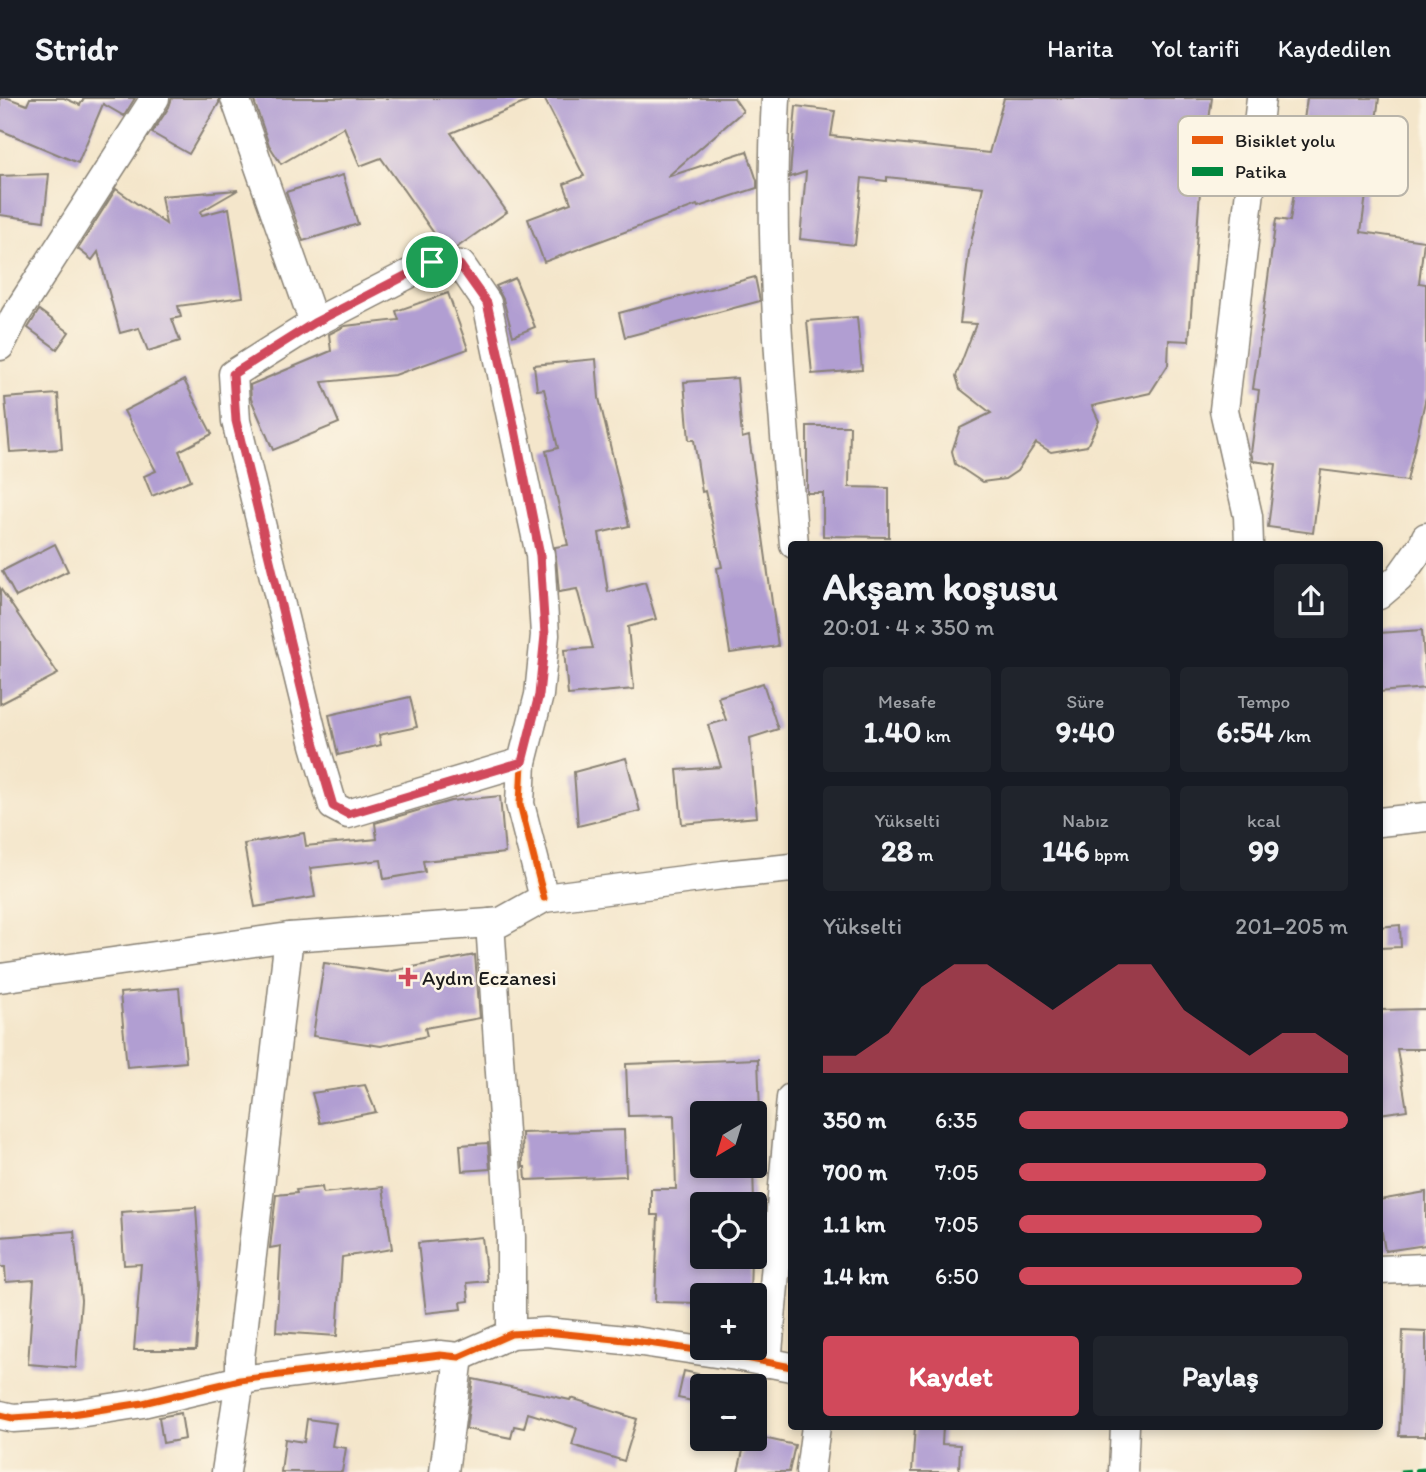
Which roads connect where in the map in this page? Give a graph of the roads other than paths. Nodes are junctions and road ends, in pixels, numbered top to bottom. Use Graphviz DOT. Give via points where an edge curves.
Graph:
graph roads {
  1 [pos="155,98"];
  2 [pos="235,98"];
  3 [pos="776,98"];
  4 [pos="1261,98"];
  5 [pos="1259,116"];
  6 [pos="1249,196"];
  7 [pos="314,323"];
  8 [pos="0,346"];
  9 [pos="1426,537"];
  10 [pos="794,541"];
  11 [pos="1249,541"];
  12 [pos="1383,592"];
  13 [pos="522,762"];
  14 [pos="1426,817"];
  15 [pos="1383,822"];
  16 [pos="788,868"];
  17 [pos="544,898"];
  18 [pos="490,923"];
  19 [pos="289,937"];
  20 [pos="0,978"];
  21 [pos="788,1165"];
  22 [pos="1426,1268"];
  23 [pos="1383,1270"];
  24 [pos="512,1334"];
  25 [pos="459,1357"];
  26 [pos="779,1365"];
  27 [pos="240,1380"];
  28 [pos="0,1415"];
  29 [pos="815,1430"];
  30 [pos="1125,1430"];
  31 [pos="226,1472"];
  32 [pos="444,1472"];
  33 [pos="810,1472"];
  34 [pos="1123,1472"];
  1 -- 8 [label="street"];
  2 -- 7 [label="street"];
  3 -- 10 [label="street" via="774,265"];
  4 -- 5 [label="street"];
  6 -- 11 [label="street" via="1224,410 1248,516"];
  7 -- 13 [label="street" via="432,262 460,265 487,303 540,555 545,635 539,695"];
  7 -- 13 [label="street" via="233,374 236,421 333,806 348,814"];
  9 -- 12 [label="street" via="1399,578"];
  13 -- 17 [label="street" via="520,804"];
  14 -- 15 [label="street"];
  16 -- 17 [label="street"];
  17 -- 18 [label="street" via="501,922"];
  18 -- 19 [label="street"];
  18 -- 24 [label="street" via="511,1237"];
  19 -- 20 [label="street"];
  19 -- 27 [label="street"];
  21 -- 26 [label="street"];
  22 -- 23 [label="street"];
  24 -- 25 [label="street"];
  24 -- 26 [label="street" via="546,1332 635,1341"];
  25 -- 27 [label="street" via="440,1355"];
  25 -- 32 [label="street"];
  27 -- 28 [label="street" via="144,1403 72,1414"];
  27 -- 31 [label="street"];
  29 -- 33 [label="street"];
  30 -- 34 [label="street"];
}
